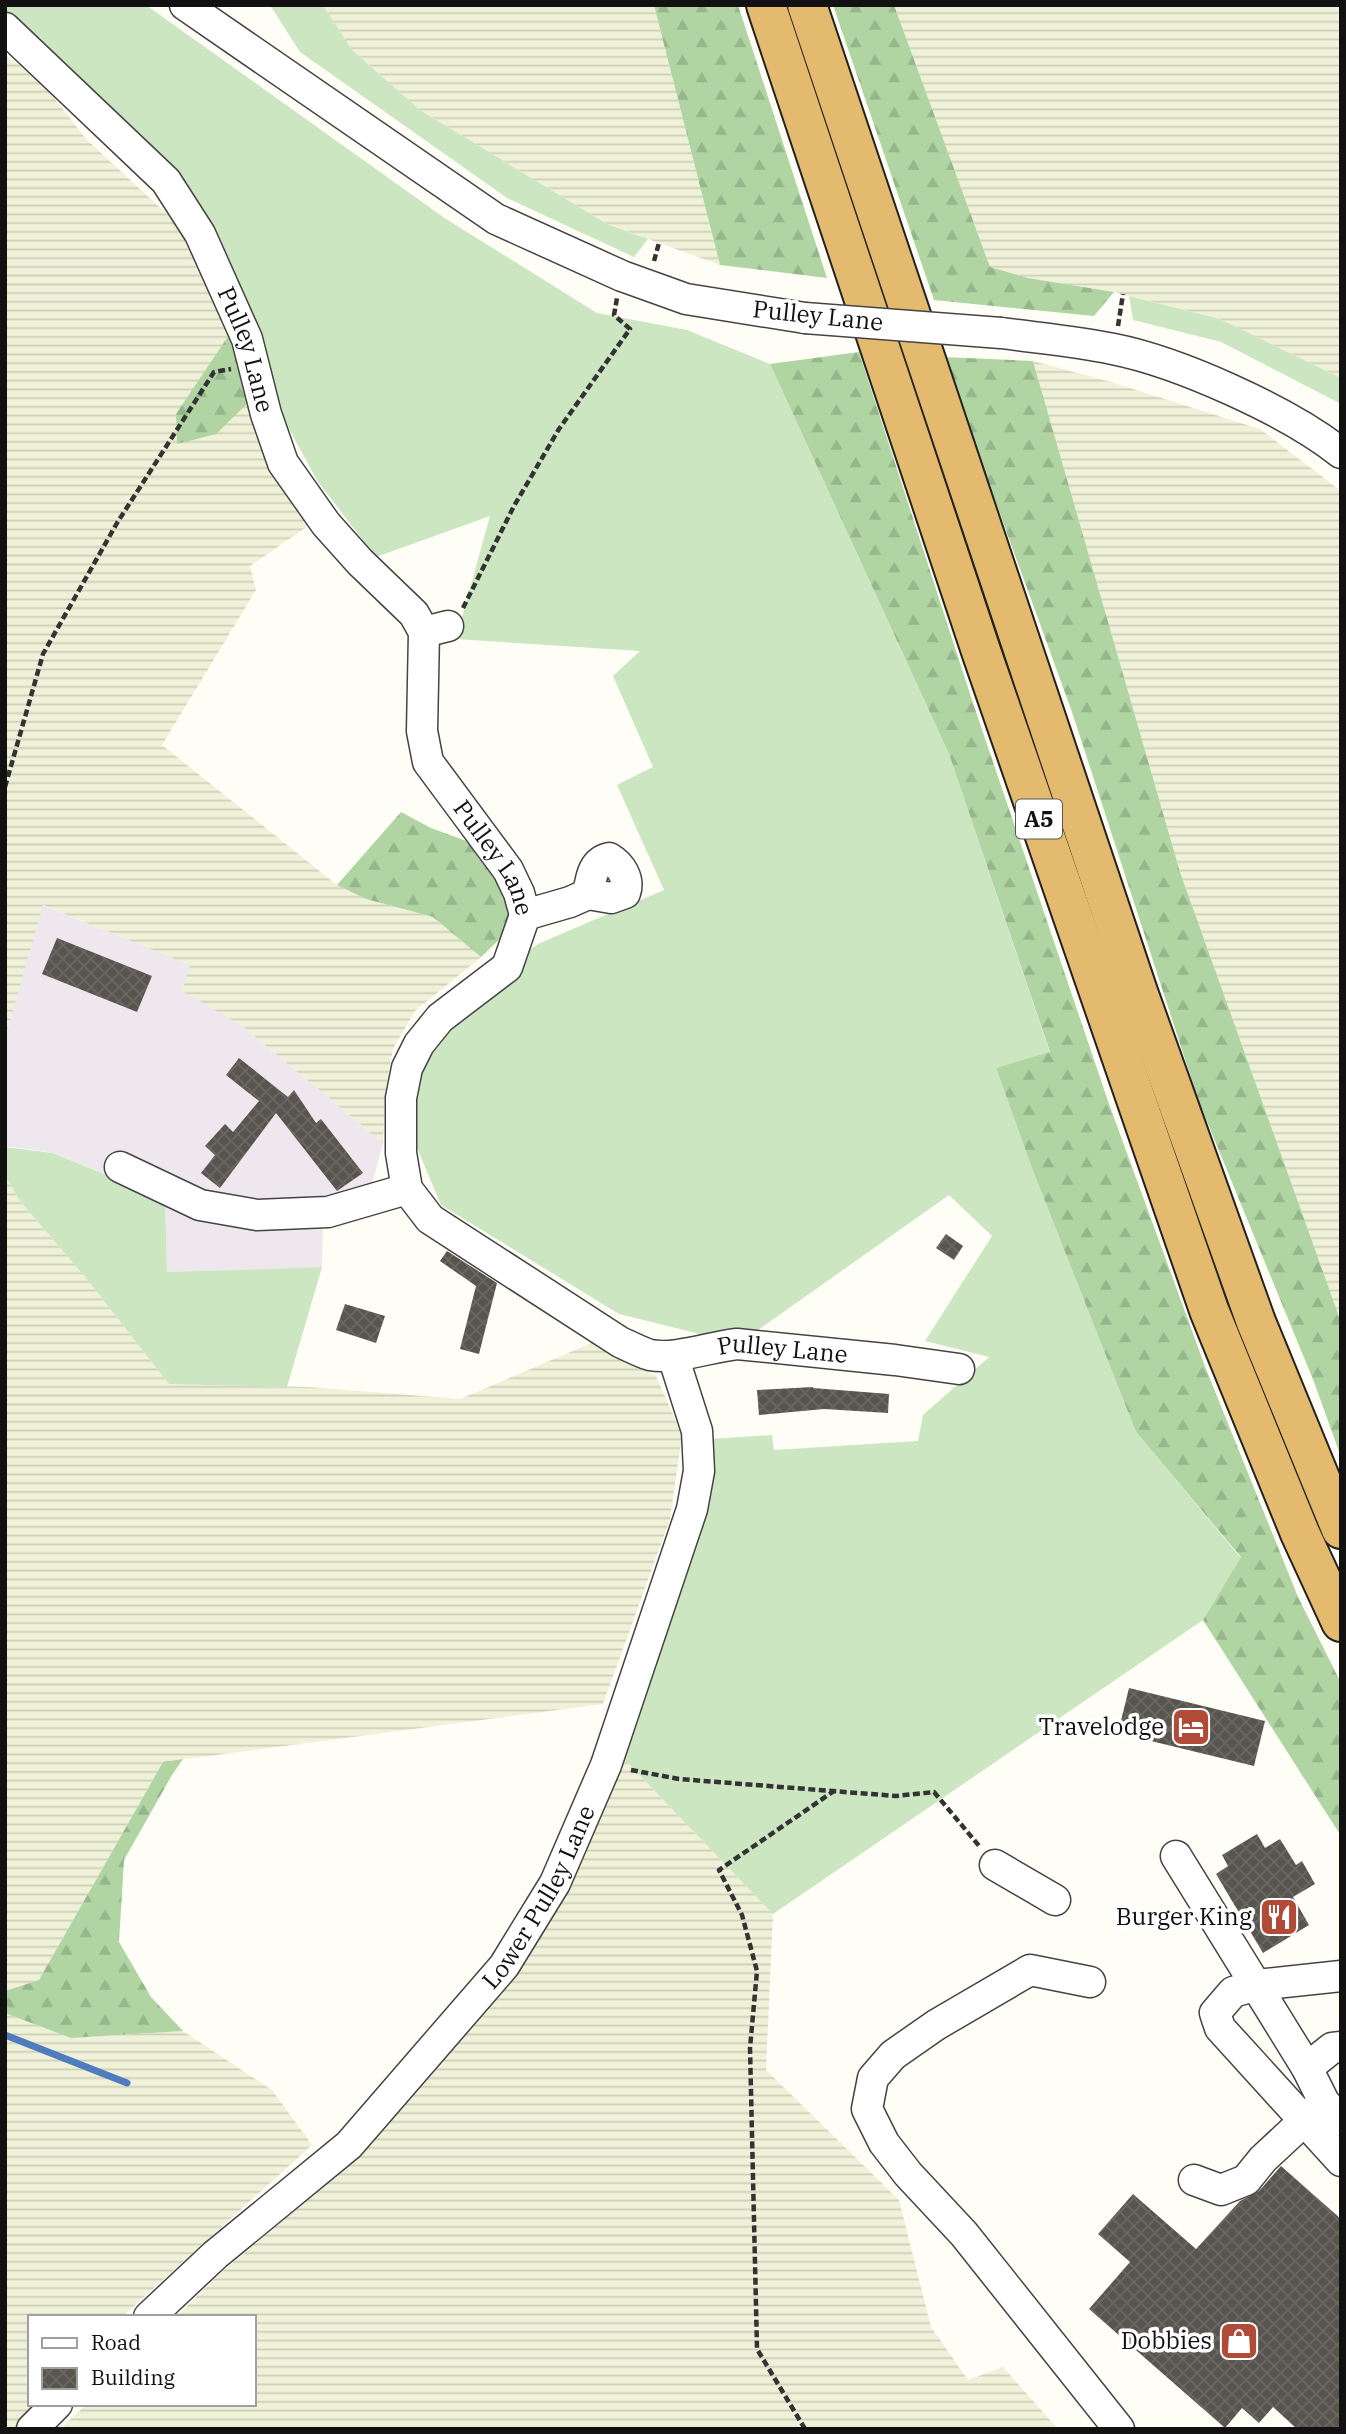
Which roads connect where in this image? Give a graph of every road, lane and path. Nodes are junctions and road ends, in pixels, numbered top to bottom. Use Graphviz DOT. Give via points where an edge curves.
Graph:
graph roads {
  1 [pos="185,5"];
  2 [pos="766,5"];
  3 [pos="807,5"];
  4 [pos="5,28"];
  5 [pos="622,276"];
  6 [pos="256,366"];
  7 [pos="1341,453"];
  8 [pos="436,629"];
  9 [pos="5,787"];
  10 [pos="588,894"];
  11 [pos="525,915"];
  12 [pos="120,1167"];
  13 [pos="407,1189"];
  14 [pos="673,1356"];
  15 [pos="959,1369"];
  16 [pos="1341,1529"];
  17 [pos="1341,1622"];
  18 [pos="606,1765"];
  19 [pos="834,1791"];
  20 [pos="1177,1856"];
  21 [pos="995,1865"];
  22 [pos="1055,1900"];
  23 [pos="1341,1976"];
  24 [pos="1090,1982"];
  25 [pos="1257,1984"];
  26 [pos="1341,2047"];
  27 [pos="1307,2068"];
  28 [pos="1328,2109"];
  29 [pos="1341,2161"];
  30 [pos="1194,2180"];
  31 [pos="151,2315"];
  32 [pos="55,2406"];
  33 [pos="32,2429"];
  34 [pos="805,2429"];
  35 [pos="1119,2429"];
  1 -- 5 [label="street, Pulley Lane" via="496,219"];
  2 -- 17 [label="highway, A5" via="981,651 1209,1310"];
  3 -- 16 [label="highway, A5" via="1138,992 1256,1322"];
  4 -- 6 [label="street, Pulley Lane" via="166,181 200,234"];
  5 -- 7 [label="street, Pulley Lane, bridge" via="686,299 805,318 1001,333 1115,349 1181,369 1252,400"];
  5 -- 8 [label="path" via="614,315 630,329 559,429 454,626"];
  6 -- 8 [label="street, Pulley Lane" via="283,463 326,524 360,562"];
  6 -- 9 [label="path" via="214,372 117,523 43,654"];
  8 -- 11 [label="street, Pulley Lane" via="422,731 428,762 508,870"];
  10 -- 11 [label="street"];
  11 -- 13 [label="street, Pulley Lane" via="507,967 440,1018 407,1068 401,1098 401,1153"];
  12 -- 13 [label="street" via="200,1205 257,1215 328,1212"];
  13 -- 14 [label="street, Pulley Lane" via="430,1219 620,1342 650,1354"];
  14 -- 15 [label="street, Pulley Lane" via="737,1344"];
  14 -- 18 [label="street, Lower Pulley Lane" via="697,1432 699,1471 692,1509"];
  18 -- 19 [label="path" via="679,1779"];
  18 -- 31 [label="street, Lower Pulley Lane" via="555,1883 504,1966 349,2145 215,2255"];
  19 -- 21 [label="path" via="896,1796 934,1792"];
  19 -- 34 [label="path" via="719,1870 742,1915 757,1971 750,2048 757,2349"];
  20 -- 25 [label="street"];
  21 -- 22 [label="street"];
  23 -- 25 [label="street"];
  24 -- 35 [label="street" via="1030,1970 893,2055 873,2078 867,2109 884,2143 908,2174 964,2234"];
  25 -- 27 [label="street"];
  25 -- 28 [label="street" via="1233,1992 1215,2012 1220,2028"];
  26 -- 27 [label="street" via="1332,2048"];
  27 -- 28 [label="street"];
  28 -- 29 [label="street"];
  28 -- 30 [label="street" via="1264,2159 1246,2180 1221,2190"];
  32 -- 33 [label="street"];
}
